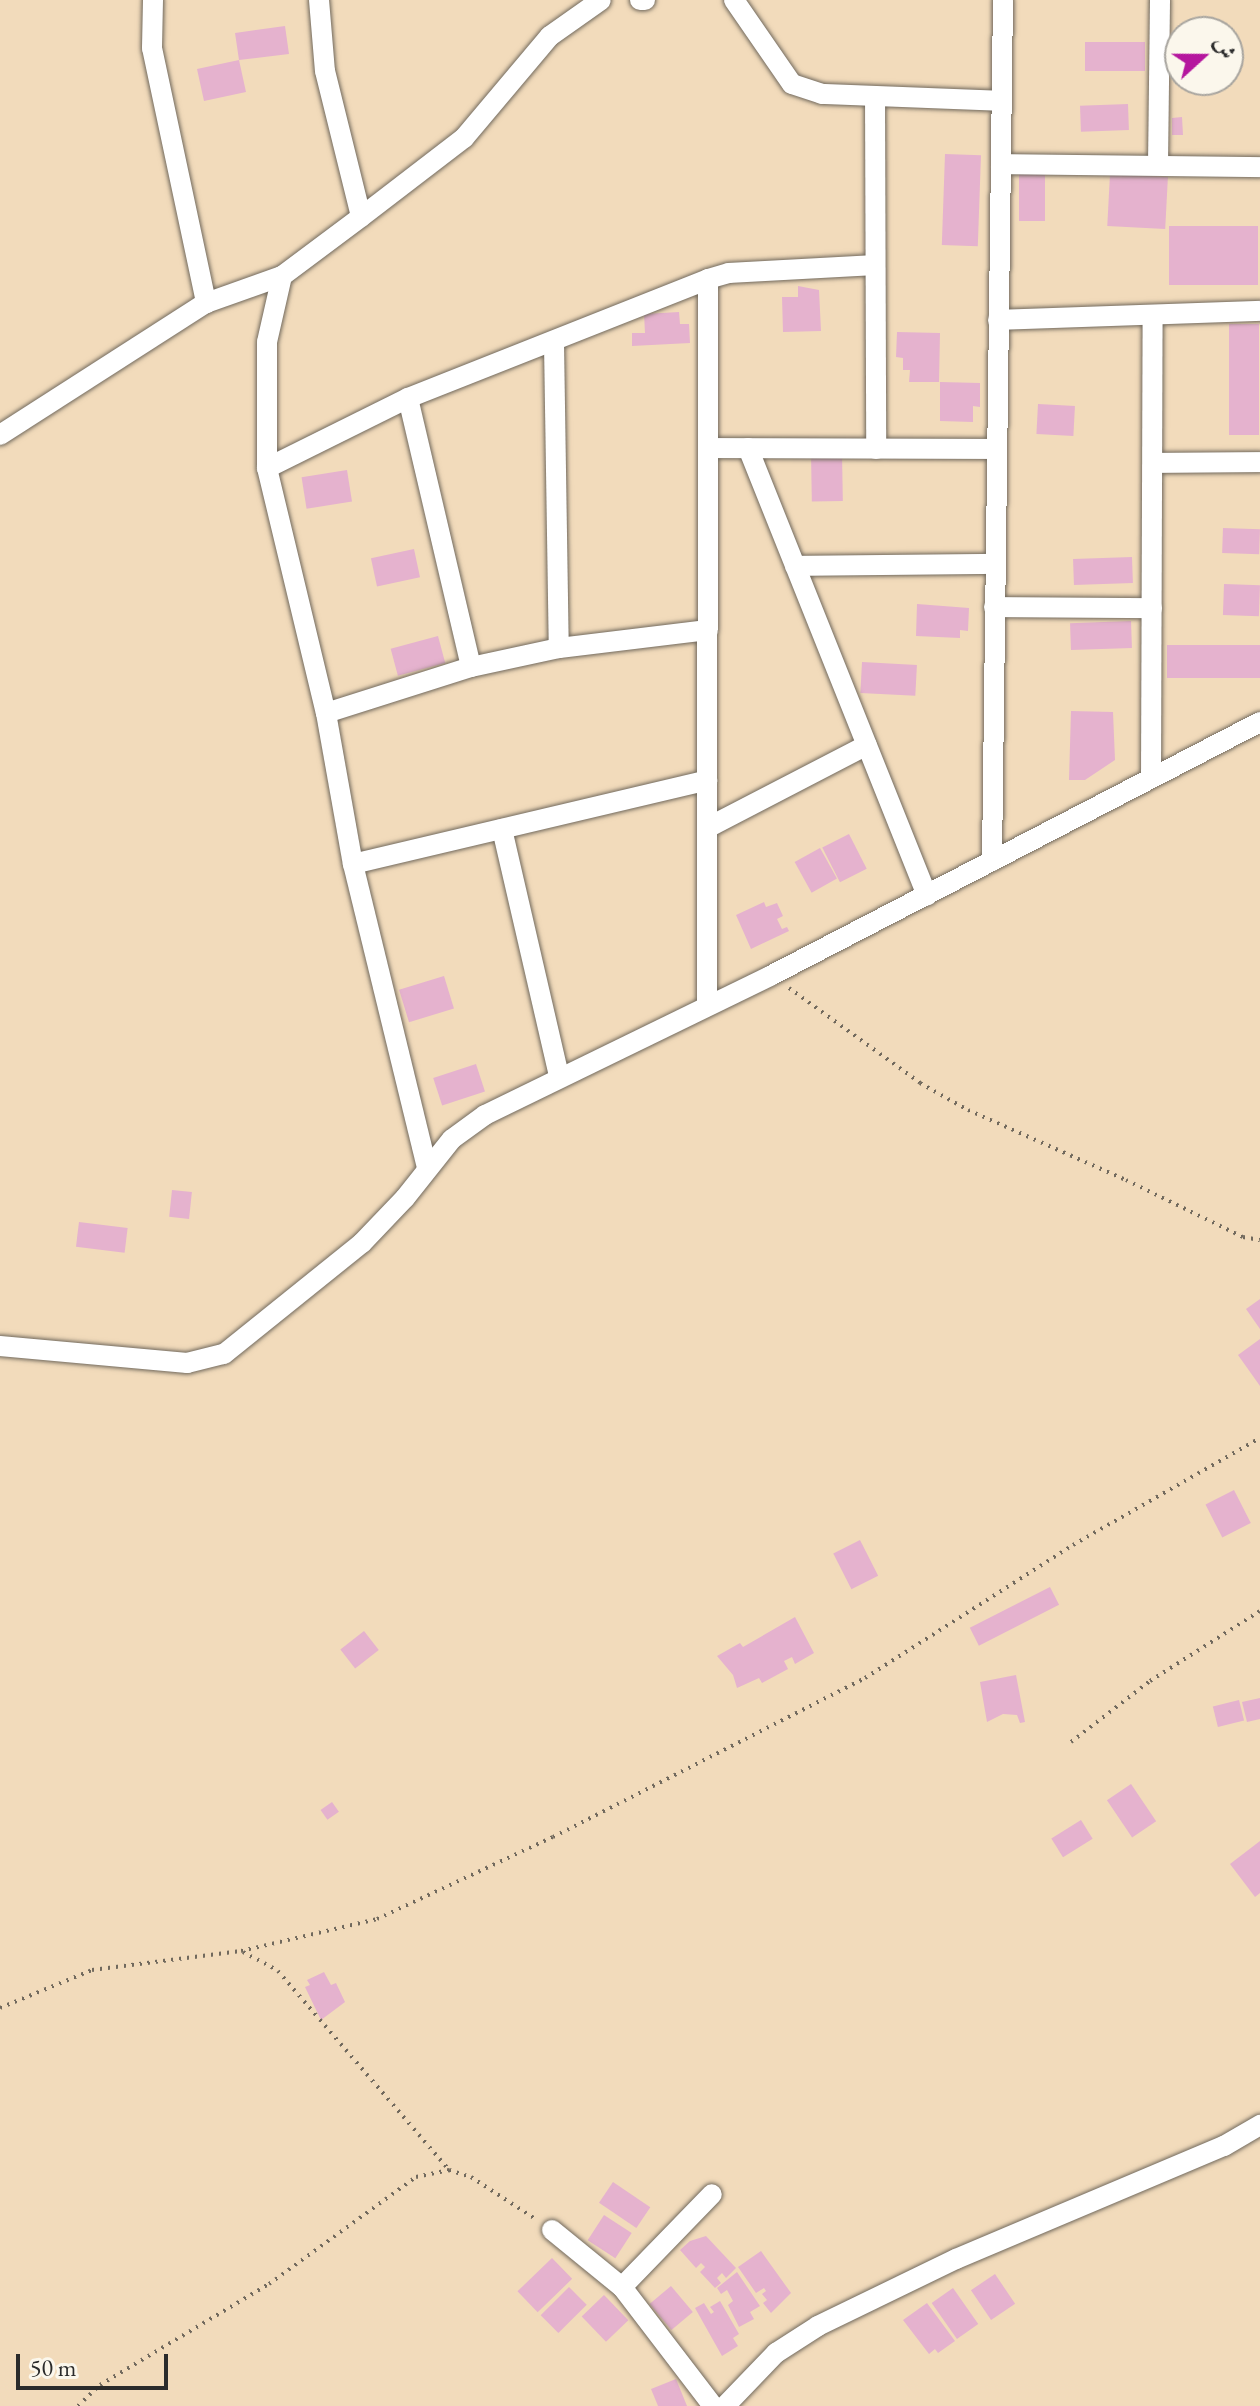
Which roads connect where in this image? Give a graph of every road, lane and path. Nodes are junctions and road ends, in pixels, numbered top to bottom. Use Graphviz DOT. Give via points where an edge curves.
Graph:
graph roads {
  1 [pos="153,0"];
  2 [pos="319,0"];
  3 [pos="601,0"];
  4 [pos="734,0"];
  5 [pos="1003,0"];
  6 [pos="1160,0"];
  7 [pos="875,96"];
  8 [pos="1002,101"];
  9 [pos="1001,164"];
  10 [pos="1158,165"];
  11 [pos="1260,167"];
  12 [pos="361,217"];
  13 [pos="875,265"];
  14 [pos="282,276"];
  15 [pos="708,279"];
  16 [pos="206,303"];
  17 [pos="1260,311"];
  18 [pos="1153,315"];
  19 [pos="998,320"];
  20 [pos="554,343"];
  21 [pos="408,398"];
  22 [pos="0,435"];
  23 [pos="709,448"];
  24 [pos="748,448"];
  25 [pos="876,449"];
  26 [pos="997,449"];
  27 [pos="1260,462"];
  28 [pos="1154,463"];
  29 [pos="267,468"];
  30 [pos="995,564"];
  31 [pos="795,566"];
  32 [pos="994,607"];
  33 [pos="1152,608"];
  34 [pos="708,630"];
  35 [pos="559,648"];
  36 [pos="471,667"];
  37 [pos="326,713"];
  38 [pos="1260,722"];
  39 [pos="867,745"];
  40 [pos="1151,778"];
  41 [pos="707,780"];
  42 [pos="707,828"];
  43 [pos="502,829"];
  44 [pos="992,861"];
  45 [pos="353,864"];
  46 [pos="927,895"];
  47 [pos="770,976"];
  48 [pos="707,1005"];
  49 [pos="559,1076"];
  50 [pos="427,1168"];
  51 [pos="1260,1240"];
  52 [pos="0,1346"];
  53 [pos="1260,1438"];
  54 [pos="1260,1611"];
  55 [pos="1071,1742"];
  56 [pos="241,1951"];
  57 [pos="0,2008"];
  58 [pos="1260,2125"];
  59 [pos="449,2170"];
  60 [pos="712,2194"];
  61 [pos="552,2230"];
  62 [pos="622,2287"];
  63 [pos="78,2406"];
  64 [pos="713,2406"];
  65 [pos="725,2406"];
  1 -- 16 [label="street" via="152,48"];
  2 -- 12 [label="street" via="325,71"];
  3 -- 12 [label="street" via="550,36 464,138"];
  4 -- 7 [label="street" via="792,84 822,94"];
  5 -- 8 [label="street"];
  6 -- 10 [label="street"];
  7 -- 8 [label="street"];
  7 -- 13 [label="street"];
  8 -- 9 [label="street"];
  9 -- 10 [label="street"];
  9 -- 19 [label="street"];
  10 -- 11 [label="street"];
  12 -- 14 [label="street"];
  13 -- 15 [label="street" via="729,273"];
  13 -- 25 [label="street"];
  14 -- 16 [label="street"];
  14 -- 29 [label="street" via="267,342"];
  15 -- 20 [label="street"];
  15 -- 23 [label="street"];
  16 -- 22 [label="street"];
  17 -- 18 [label="street"];
  18 -- 19 [label="street"];
  18 -- 28 [label="street"];
  19 -- 26 [label="street"];
  20 -- 21 [label="street"];
  20 -- 35 [label="street"];
  21 -- 29 [label="street"];
  21 -- 36 [label="street"];
  23 -- 24 [label="street"];
  23 -- 34 [label="street"];
  24 -- 25 [label="street"];
  24 -- 31 [label="street"];
  25 -- 26 [label="street"];
  26 -- 30 [label="street"];
  27 -- 28 [label="street"];
  28 -- 33 [label="street"];
  29 -- 37 [label="street"];
  30 -- 31 [label="street"];
  30 -- 32 [label="street"];
  31 -- 39 [label="street"];
  32 -- 33 [label="street"];
  32 -- 44 [label="street"];
  33 -- 40 [label="street"];
  34 -- 35 [label="street"];
  34 -- 41 [label="street"];
  35 -- 36 [label="street"];
  36 -- 37 [label="street"];
  37 -- 45 [label="street"];
  38 -- 40 [label="street"];
  39 -- 42 [label="street"];
  39 -- 46 [label="street"];
  40 -- 44 [label="street"];
  41 -- 42 [label="street"];
  41 -- 43 [label="street"];
  42 -- 48 [label="street"];
  43 -- 45 [label="street"];
  43 -- 49 [label="street"];
  44 -- 46 [label="street"];
  45 -- 50 [label="street"];
  46 -- 47 [label="street"];
  47 -- 48 [label="street"];
  47 -- 51 [label="path" via="920,1083 968,1110 1243,1237"];
  48 -- 49 [label="street"];
  49 -- 50 [label="street" via="472,1123"];
  50 -- 52 [label="street" via="362,1243 246,1340 215,1358 176,1362"];
  53 -- 56 [label="path" via="1073,1545 865,1678 731,1748 377,1919"];
  54 -- 55 [label="path" via="1150,1681"];
  56 -- 57 [label="path" via="92,1970"];
  56 -- 59 [label="path" via="278,1971"];
  58 -- 65 [label="street" via="1224,2146 956,2259 818,2326 776,2353"];
  59 -- 61 [label="path" via="471,2177"];
  59 -- 63 [label="path" via="416,2177 269,2284 100,2385"];
  60 -- 62 [label="street"];
  61 -- 62 [label="street"];
  62 -- 64 [label="street"];
}
